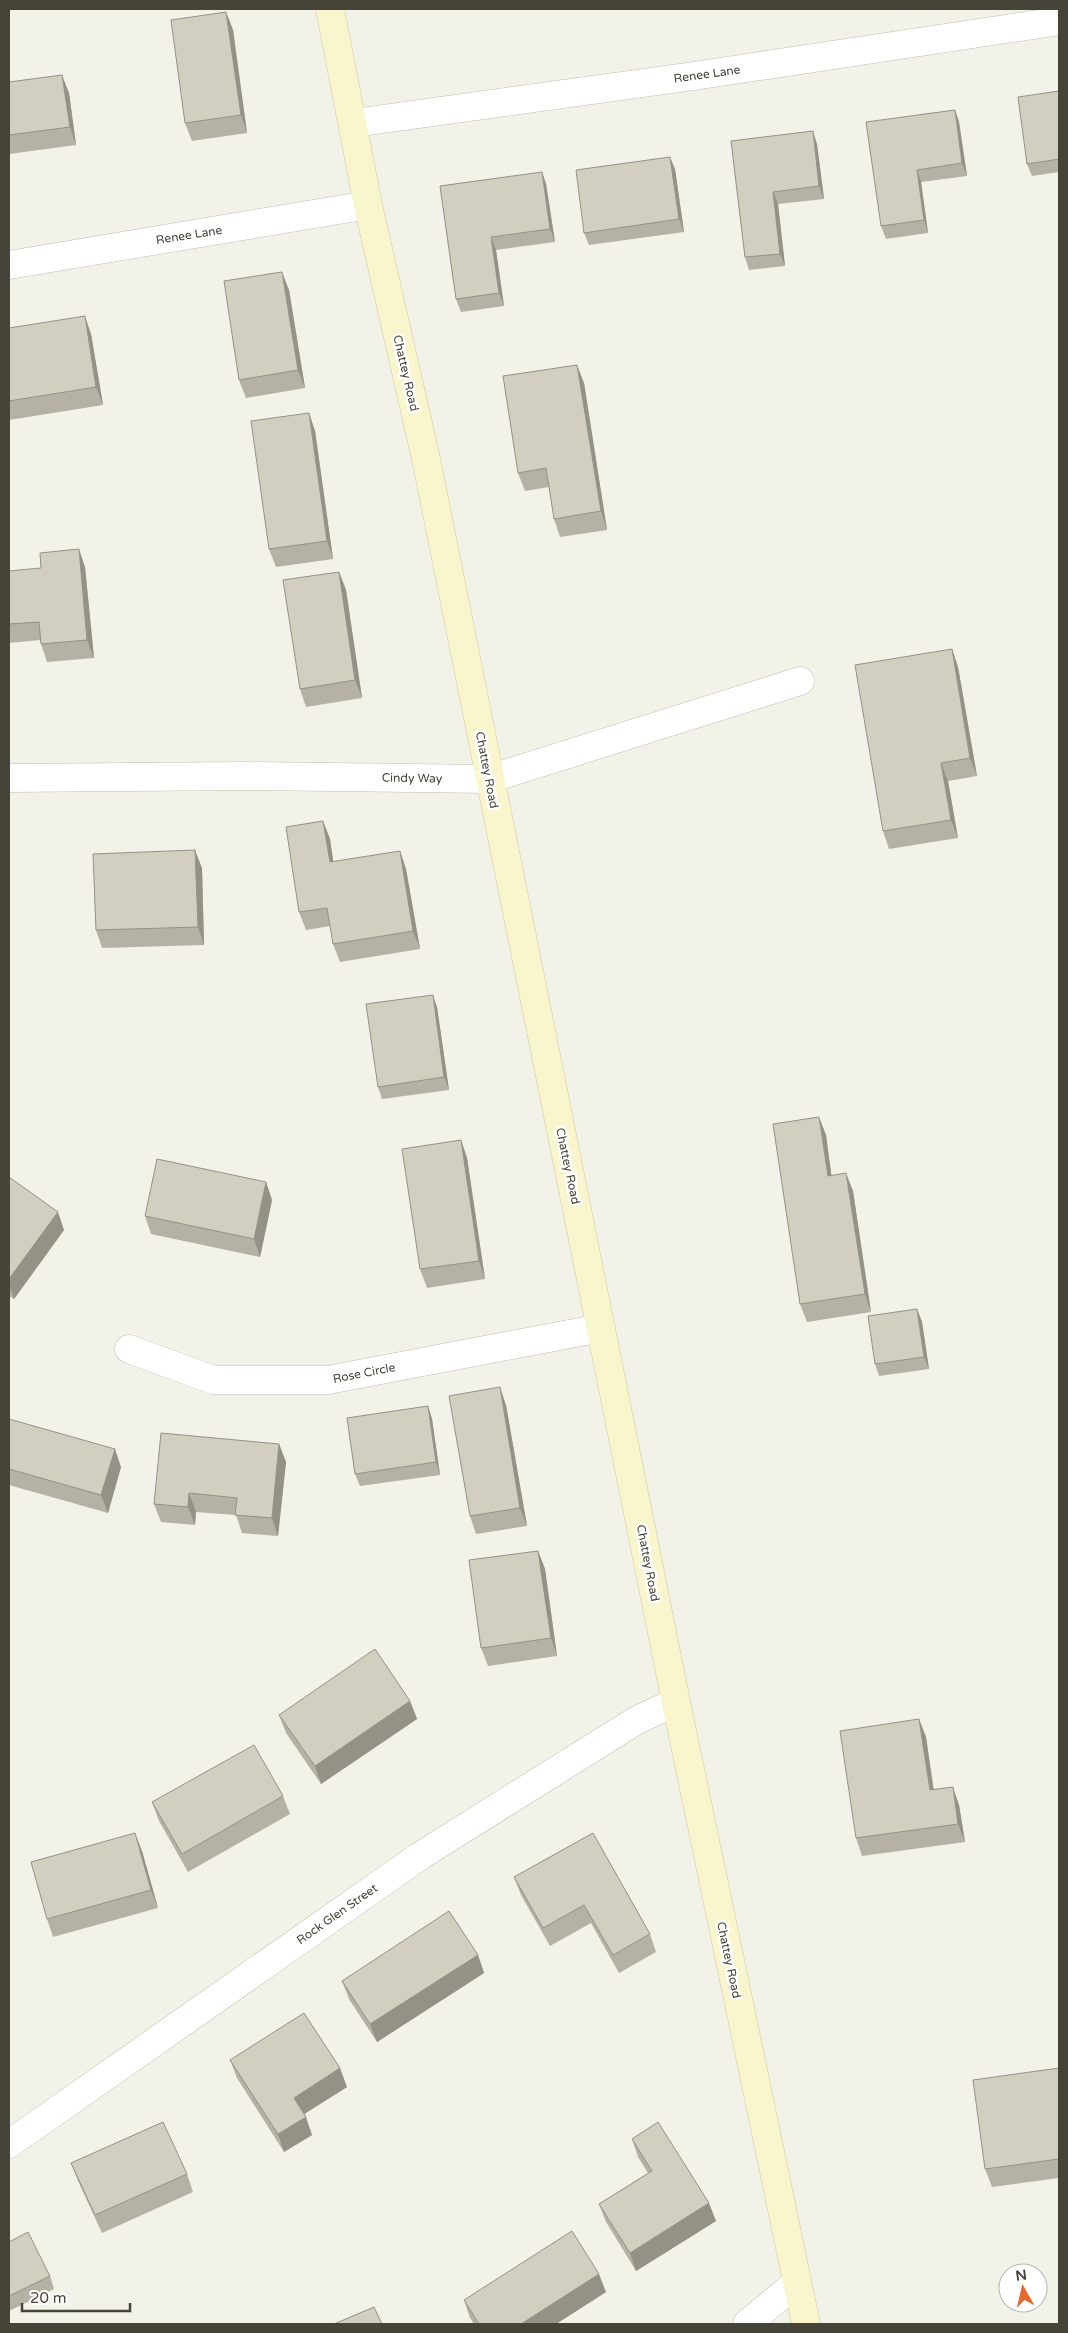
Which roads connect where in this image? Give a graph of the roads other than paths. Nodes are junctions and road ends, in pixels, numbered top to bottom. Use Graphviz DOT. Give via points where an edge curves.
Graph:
graph roads {
  1 [pos="330,9"];
  2 [pos="1059,21"];
  3 [pos="354,123"];
  4 [pos="368,205"];
  5 [pos="9,265"];
  6 [pos="800,681"];
  7 [pos="9,778"];
  8 [pos="489,779"];
  9 [pos="601,1328"];
  10 [pos="129,1349"];
  11 [pos="676,1702"];
  12 [pos="9,2144"];
  13 [pos="796,2283"];
  14 [pos="747,2324"];
  15 [pos="806,2324"];
  1 -- 3 [label="street, Chattey Road"];
  2 -- 3 [label="street, Renee Lane"];
  3 -- 4 [label="street, Chattey Road"];
  4 -- 5 [label="street, Renee Lane"];
  4 -- 8 [label="street, Chattey Road" via="426,459"];
  6 -- 8 [label="street, Cindy Way"];
  7 -- 8 [label="street, Cindy Way"];
  8 -- 9 [label="street, Chattey Road"];
  9 -- 10 [label="street, Rose Circle" via="328,1380 213,1380"];
  9 -- 11 [label="street, Chattey Road"];
  11 -- 12 [label="street, Rock Glen Street" via="637,1720 420,1856"];
  11 -- 13 [label="street, Chattey Road"];
  13 -- 14 [label="street"];
  13 -- 15 [label="street, Chattey Road"];
}
